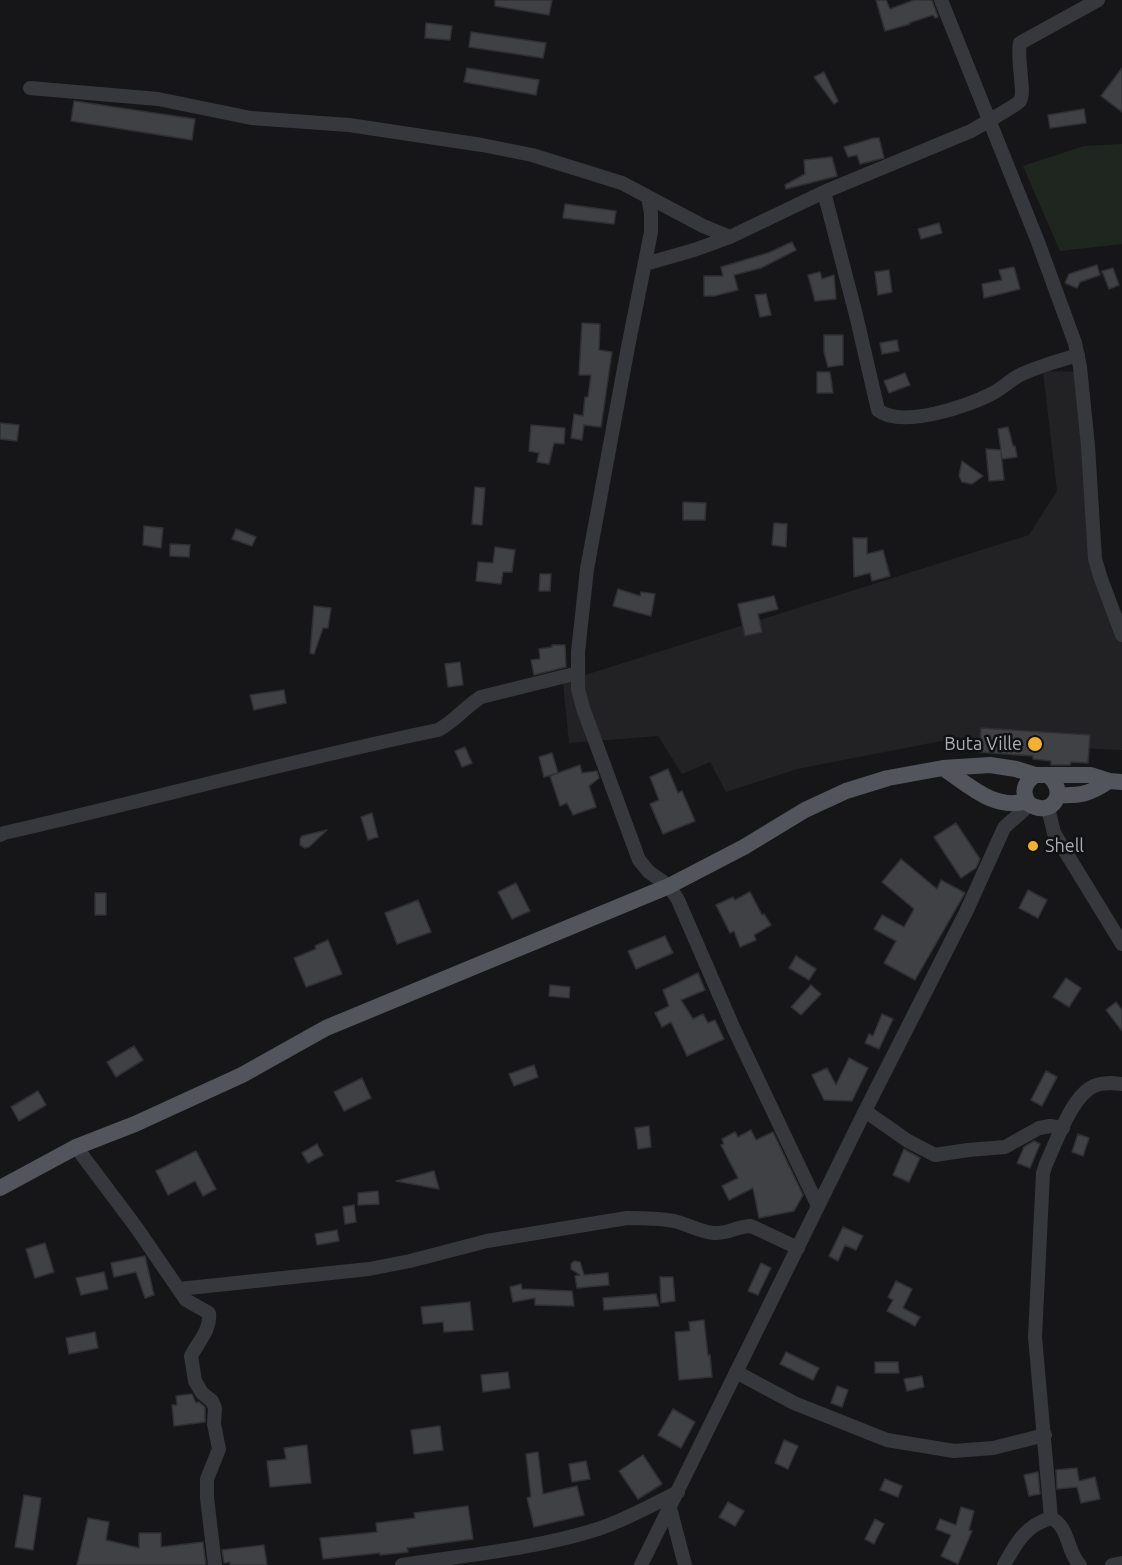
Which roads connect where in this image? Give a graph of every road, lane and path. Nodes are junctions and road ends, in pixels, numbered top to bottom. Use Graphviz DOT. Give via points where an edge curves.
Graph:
graph roads {
  1 [pos="941,0"];
  2 [pos="1098,0"];
  3 [pos="30,88"];
  4 [pos="989,118"];
  5 [pos="824,192"];
  6 [pos="648,197"];
  7 [pos="730,237"];
  8 [pos="645,264"];
  9 [pos="1078,355"];
  10 [pos="1122,636"];
  11 [pos="578,673"];
  12 [pos="943,768"];
  13 [pos="1042,776"];
  14 [pos="1116,782"];
  15 [pos="1028,802"];
  16 [pos="1053,802"];
  17 [pos="0,835"];
  18 [pos="669,886"];
  19 [pos="1122,944"];
  20 [pos="1122,1084"];
  21 [pos="865,1111"];
  22 [pos="1063,1128"];
  23 [pos="76,1147"];
  24 [pos="0,1188"];
  25 [pos="818,1206"];
  26 [pos="798,1248"];
  27 [pos="179,1289"];
  28 [pos="736,1372"];
  29 [pos="1045,1435"];
  30 [pos="678,1492"];
  31 [pos="670,1508"];
  32 [pos="1051,1518"];
  33 [pos="1122,1563"];
  34 [pos="215,1565"];
  35 [pos="402,1565"];
  36 [pos="641,1565"];
  37 [pos="685,1565"];
  38 [pos="1004,1565"];
  39 [pos="1080,1565"];
  40 [pos="1112,1565"];
  1 -- 4 [label="street"];
  2 -- 4 [label="street" via="1020,43 1020,101"];
  3 -- 6 [label="street" via="158,99 251,118 349,125 482,145 594,173"];
  4 -- 5 [label="street" via="971,131"];
  4 -- 9 [label="street"];
  5 -- 7 [label="street"];
  5 -- 9 [label="street" via="878,410 884,415 927,416 970,404 1018,376"];
  6 -- 7 [label="street"];
  6 -- 8 [label="street" via="651,232"];
  7 -- 8 [label="street"];
  8 -- 11 [label="street" via="587,569"];
  9 -- 10 [label="street" via="1095,559"];
  11 -- 17 [label="street" via="480,697 438,730"];
  11 -- 18 [label="street" via="578,689 588,725 639,860"];
  12 -- 13 [label="main road" via="990,765"];
  12 -- 15 [label="main road" via="990,799 1014,805"];
  12 -- 18 [label="main road" via="846,791"];
  13 -- 14 [label="main road" via="1081,775"];
  13 -- 15 [label="main road" via="1029,780 1025,786"];
  13 -- 16 [label="main road" via="1058,788"];
  14 -- 16 [label="main road"];
  15 -- 16 [label="main road" via="1041,809"];
  15 -- 21 [label="street" via="1022,814 1004,828"];
  16 -- 19 [label="street" via="1054,833"];
  18 -- 23 [label="main road" via="326,1028 242,1076"];
  18 -- 25 [label="street"];
  20 -- 22 [label="street" via="1093,1086 1077,1100"];
  21 -- 22 [label="street" via="935,1155 1005,1147 1039,1128"];
  21 -- 25 [label="street"];
  22 -- 29 [label="street" via="1046,1164 1041,1198 1035,1337"];
  23 -- 24 [label="main road"];
  23 -- 27 [label="street"];
  25 -- 26 [label="street"];
  26 -- 27 [label="street" via="751,1226 711,1233 675,1221 627,1218 487,1241 369,1269"];
  26 -- 28 [label="street"];
  27 -- 34 [label="street" via="186,1300 209,1313 210,1321 191,1356 195,1381 215,1408 219,1449 207,1479 207,1498"];
  28 -- 29 [label="street" via="794,1403 887,1440 954,1451 993,1448"];
  28 -- 30 [label="street"];
  29 -- 32 [label="street"];
  30 -- 31 [label="street"];
  30 -- 35 [label="street" via="627,1518 548,1542"];
  31 -- 36 [label="street"];
  31 -- 37 [label="street"];
  32 -- 38 [label="street" via="1029,1528 1016,1541"];
  32 -- 39 [label="street" via="1064,1529"];
  33 -- 40 [label="street"];
}
